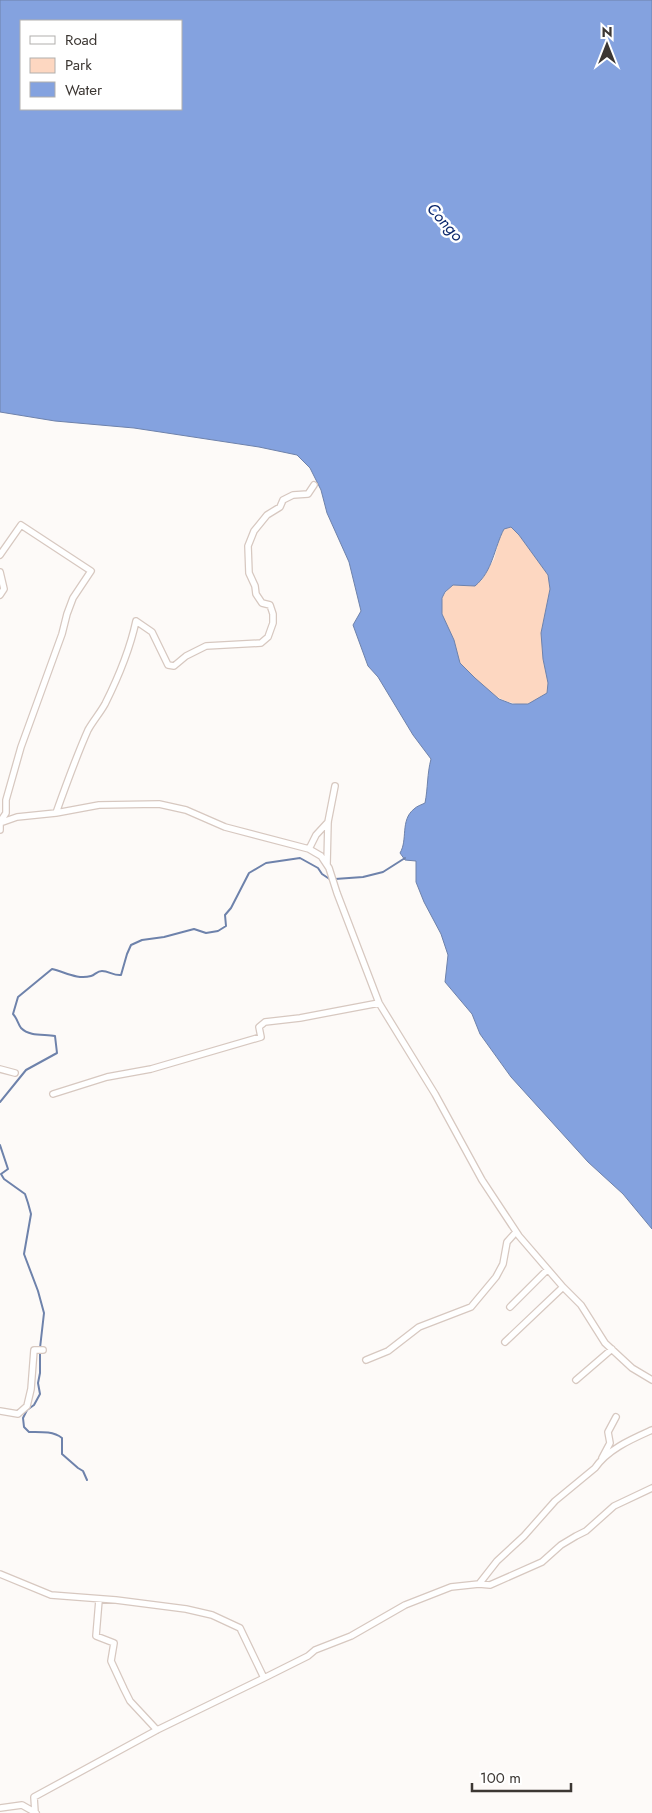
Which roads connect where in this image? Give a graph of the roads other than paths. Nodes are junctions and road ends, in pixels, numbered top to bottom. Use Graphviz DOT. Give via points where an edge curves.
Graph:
graph roads {
  1 [pos="314,485"];
  2 [pos="0,555"];
  3 [pos="0,572"];
  4 [pos="0,595"];
  5 [pos="334,786"];
  6 [pos="3,799"];
  7 [pos="56,813"];
  8 [pos="328,822"];
  9 [pos="0,823"];
  10 [pos="0,830"];
  11 [pos="310,850"];
  12 [pos="327,864"];
  13 [pos="379,1003"];
  14 [pos="0,1069"];
  15 [pos="15,1073"];
  16 [pos="53,1094"];
  17 [pos="516,1232"];
  18 [pos="548,1270"];
  19 [pos="563,1287"];
  20 [pos="510,1306"];
  21 [pos="505,1342"];
  22 [pos="43,1350"];
  23 [pos="612,1350"];
  24 [pos="366,1360"];
  25 [pos="576,1380"];
  26 [pos="652,1380"];
  27 [pos="0,1412"];
  28 [pos="616,1418"];
  29 [pos="652,1430"];
  30 [pos="600,1462"];
  31 [pos="652,1488"];
  32 [pos="0,1574"];
  33 [pos="478,1584"];
  34 [pos="99,1600"];
  35 [pos="264,1678"];
  36 [pos="157,1730"];
  37 [pos="0,1808"];
  38 [pos="36,1813"];
  1 -- 7 [label="street" via="308,494 292,495 283,500 280,507 267,515 254,531 248,546 249,573 256,594 262,603 270,605 273,614 268,636 261,643 206,646 174,666 168,665 152,632 136,621 113,685 89,728"];
  2 -- 6 [label="street" via="22,525 91,571 67,614"];
  3 -- 4 [label="street" via="4,589"];
  5 -- 8 [label="street"];
  6 -- 9 [label="street" via="6,813"];
  7 -- 9 [label="street" via="17,817"];
  7 -- 11 [label="street" via="99,805 159,804 186,810 225,827"];
  8 -- 11 [label="street" via="316,835"];
  8 -- 12 [label="street"];
  9 -- 10 [label="street"];
  11 -- 12 [label="street"];
  12 -- 13 [label="street"];
  13 -- 16 [label="street" via="265,1022 259,1027 261,1037"];
  13 -- 17 [label="street"];
  14 -- 15 [label="street"];
  17 -- 18 [label="street"];
  17 -- 24 [label="street" via="507,1242 503,1264 496,1277 471,1307 419,1326 388,1351"];
  18 -- 19 [label="street"];
  18 -- 20 [label="street"];
  19 -- 21 [label="street"];
  19 -- 23 [label="street" via="581,1305"];
  22 -- 27 [label="street" via="34,1350 27,1406 18,1414"];
  23 -- 25 [label="street"];
  23 -- 26 [label="street"];
  28 -- 30 [label="street" via="608,1432 610,1443"];
  29 -- 30 [label="street"];
  30 -- 33 [label="street" via="555,1501"];
  31 -- 33 [label="street" via="614,1506 586,1531 561,1545 542,1562 490,1585"];
  32 -- 34 [label="street" via="51,1595"];
  33 -- 35 [label="street" via="451,1587 411,1602"];
  34 -- 35 [label="street" via="186,1609 223,1619 240,1628"];
  34 -- 36 [label="street" via="96,1636 114,1644 111,1661 124,1689 133,1705"];
  35 -- 36 [label="street"];
  36 -- 38 [label="street" via="34,1797"];
  37 -- 38 [label="street" via="22,1805"];
}
